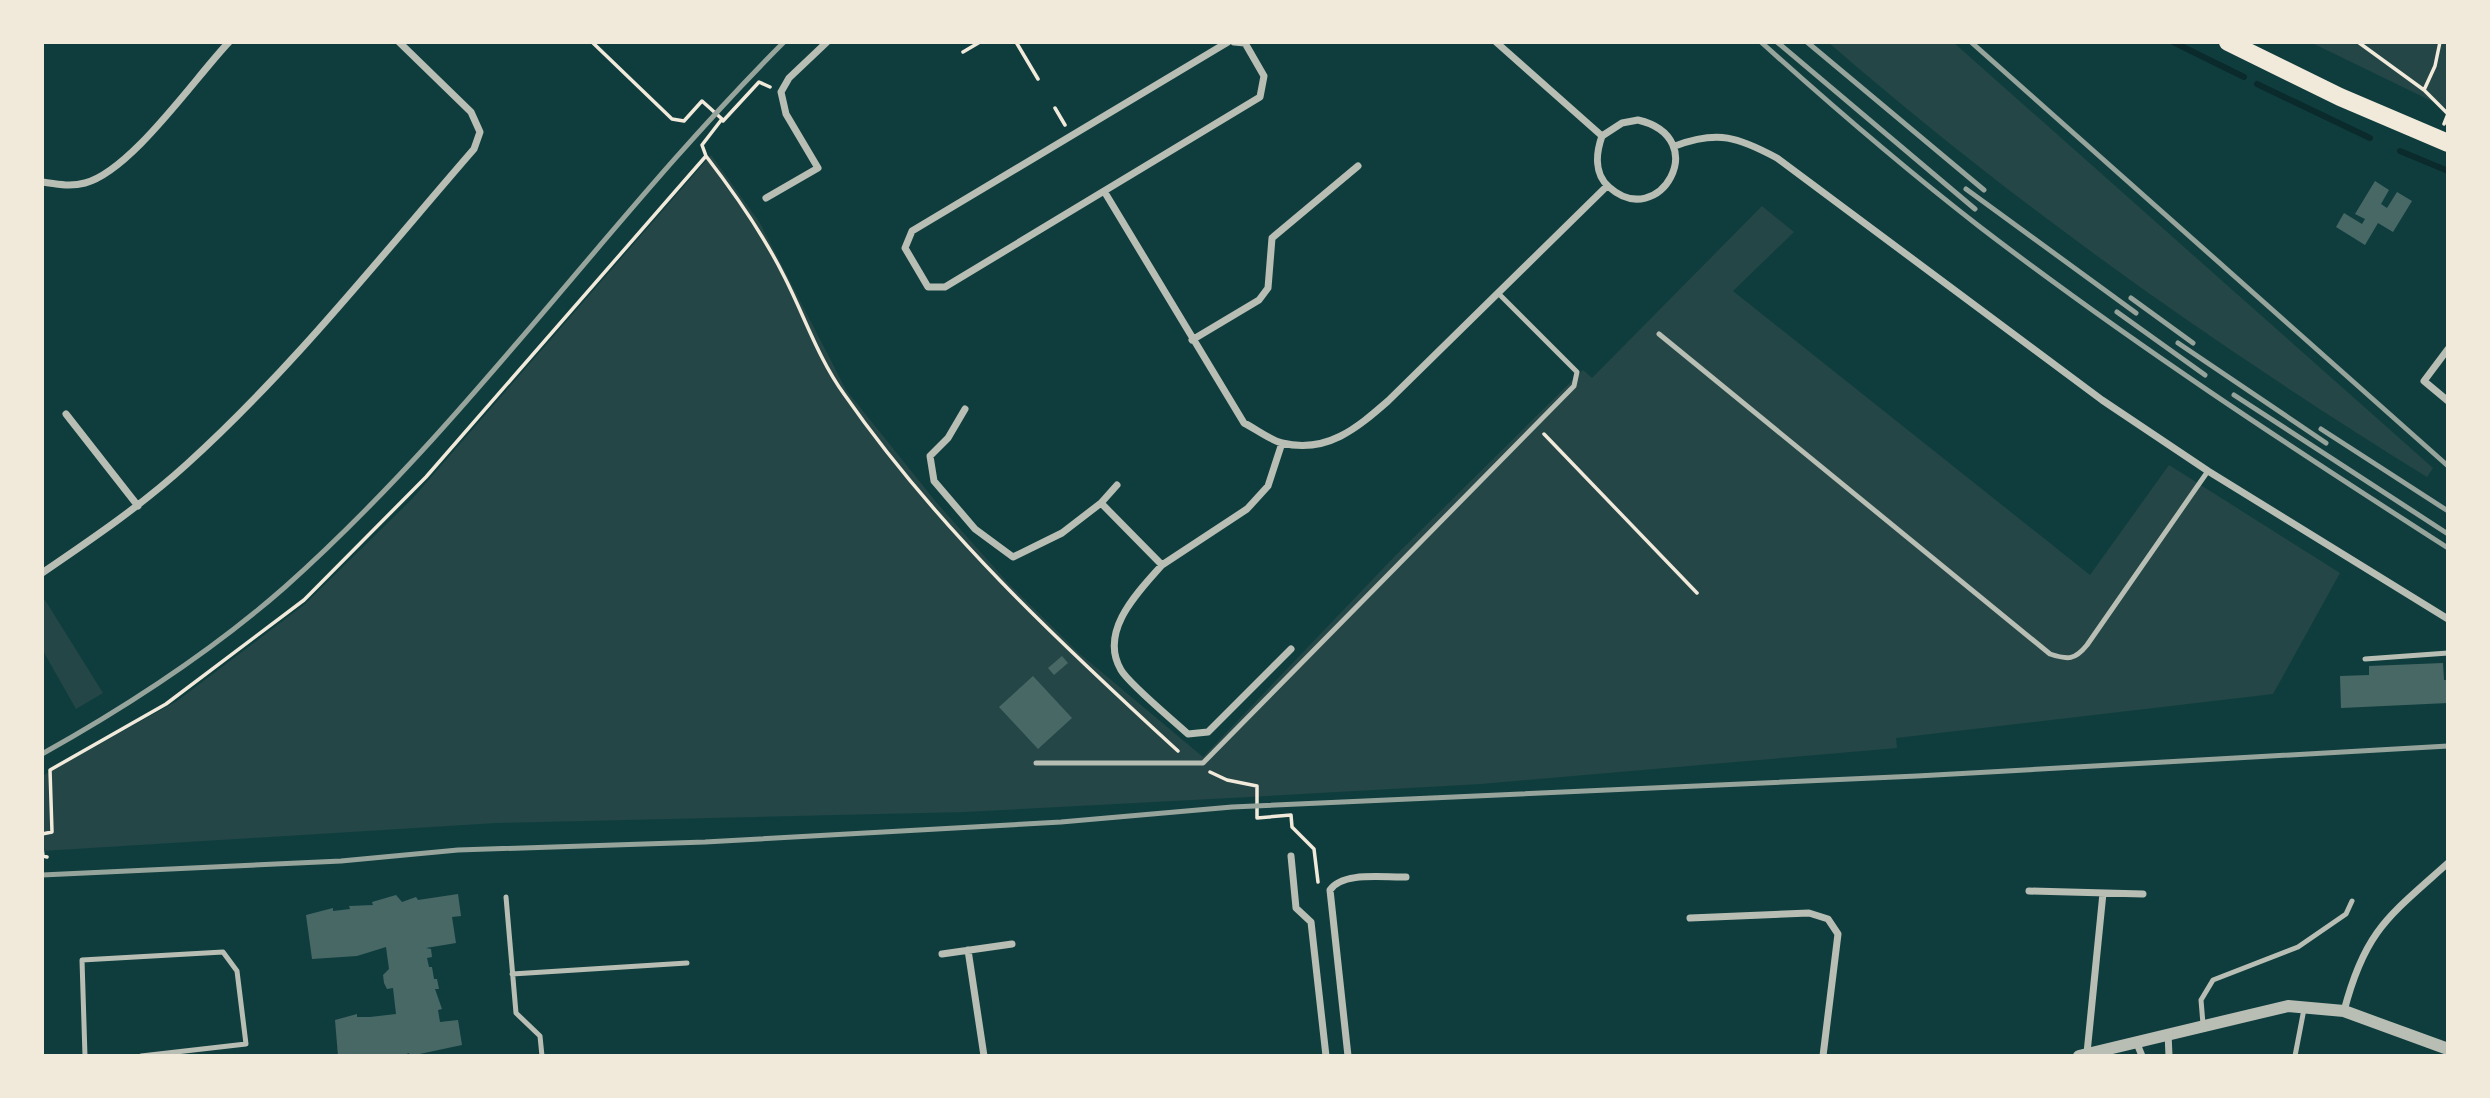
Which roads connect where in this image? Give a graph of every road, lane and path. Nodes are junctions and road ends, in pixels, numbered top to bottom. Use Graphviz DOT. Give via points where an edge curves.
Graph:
graph roads {
  1 [pos="399,42"];
  2 [pos="592,42"];
  3 [pos="827,42"];
  4 [pos="980,42"];
  5 [pos="1016,42"];
  6 [pos="1228,42"];
  7 [pos="1234,42"];
  8 [pos="1496,42"];
  9 [pos="2228,42"];
  10 [pos="2358,42"];
  11 [pos="2440,42"];
  12 [pos="226,43"];
  13 [pos="963,52"];
  14 [pos="1038,79"];
  15 [pos="2424,90"];
  16 [pos="781,92"];
  17 [pos="1055,108"];
  18 [pos="712,131"];
  19 [pos="1071,135"];
  20 [pos="1602,136"];
  21 [pos="2443,141"];
  22 [pos="702,145"];
  23 [pos="1675,146"];
  24 [pos="706,156"];
  25 [pos="1358,166"];
  26 [pos="42,182"];
  27 [pos="1607,186"];
  28 [pos="1104,191"];
  29 [pos="766,198"];
  30 [pos="1499,294"];
  31 [pos="1659,334"];
  32 [pos="1192,340"];
  33 [pos="2448,349"];
  34 [pos="2448,401"];
  35 [pos="965,409"];
  36 [pos="66,414"];
  37 [pos="1536,425"];
  38 [pos="1282,443"];
  39 [pos="2208,471"];
  40 [pos="1117,485"];
  41 [pos="1101,503"];
  42 [pos="138,506"];
  43 [pos="1162,565"];
  44 [pos="42,573"];
  45 [pos="1697,593"];
  46 [pos="2448,619"];
  47 [pos="1291,649"];
  48 [pos="2448,653"];
  49 [pos="2365,659"];
  50 [pos="1036,763"];
  51 [pos="1227,780"];
  52 [pos="1291,815"];
  53 [pos="42,834"];
  54 [pos="42,848"];
  55 [pos="1291,856"];
  56 [pos="47,857"];
  57 [pos="2448,863"];
  58 [pos="1406,877"];
  59 [pos="2029,891"];
  60 [pos="2102,893"];
  61 [pos="2143,894"];
  62 [pos="506,897"];
  63 [pos="2352,901"];
  64 [pos="1690,918"];
  65 [pos="1012,943"];
  66 [pos="968,950"];
  67 [pos="942,954"];
  68 [pos="687,963"];
  69 [pos="512,974"];
  70 [pos="2304,1006"];
  71 [pos="2344,1011"];
  72 [pos="2203,1024"];
  73 [pos="2168,1033"];
  74 [pos="2136,1041"];
  75 [pos="2448,1049"];
  76 [pos="2083,1055"];
  77 [pos="85,1056"];
  78 [pos="141,1056"];
  79 [pos="542,1056"];
  80 [pos="984,1056"];
  81 [pos="1326,1056"];
  82 [pos="1348,1056"];
  83 [pos="1823,1056"];
  84 [pos="2142,1056"];
  85 [pos="2169,1056"];
  86 [pos="2295,1056"];
  1 -- 42 [label="street" via="471,111 478,122 479,141 279,373"];
  2 -- 18 [label="path" via="672,119 684,121 702,101 722,119"];
  3 -- 16 [label="street" via="789,78"];
  4 -- 13 [label="path"];
  5 -- 14 [label="path"];
  6 -- 19 [label="street"];
  7 -- 28 [label="street" via="1245,43 1264,76 1260,97"];
  8 -- 20 [label="street"];
  9 -- 21 [label="main road"];
  10 -- 15 [label="path"];
  11 -- 15 [label="path"];
  12 -- 26 [label="street" via="108,173 68,186"];
  15 -- 21 [label="path" via="2448,114"];
  16 -- 22 [label="path" via="758,82"];
  16 -- 29 [label="street" via="786,114 818,168"];
  17 -- 19 [label="path"];
  19 -- 28 [label="street" via="912,231 905,248 928,286 945,287"];
  20 -- 23 [label="street" via="1622,123 1638,120 1663,131"];
  20 -- 27 [label="street" via="1597,161"];
  23 -- 27 [label="street" via="1673,174 1658,193 1635,199"];
  23 -- 39 [label="street" via="1697,138 1729,137 1777,158 2102,400"];
  24 -- 53 [label="path" via="426,477 304,600 166,704 50,770 52,832"];
  25 -- 32 [label="street" via="1272,238 1268,288 1259,300"];
  27 -- 30 [label="street"];
  28 -- 32 [label="street"];
  30 -- 37 [label="lane" via="1577,372 1574,387"];
  30 -- 38 [label="street" via="1352,432 1318,444"];
  31 -- 39 [label="lane" via="2050,654 2066,660 2078,656 2087,645"];
  32 -- 38 [label="street" via="1244,423"];
  33 -- 34 [label="street" via="2424,381"];
  35 -- 41 [label="street" via="948,438 930,456 934,481 975,529 1013,557 1062,533"];
  36 -- 42 [label="street"];
  37 -- 45 [label="path"];
  37 -- 50 [label="lane" via="1203,763"];
  38 -- 43 [label="street" via="1268,486 1247,509"];
  39 -- 46 [label="street"];
  40 -- 41 [label="street"];
  41 -- 43 [label="street"];
  42 -- 44 [label="street"];
  43 -- 47 [label="street" via="1128,604 1113,641 1121,670 1188,734 1208,732"];
  48 -- 49 [label="lane"];
  51 -- 52 [label="path" via="1257,786 1257,818"];
  54 -- 56 [label="path"];
  55 -- 81 [label="street" via="1296,908 1311,922"];
  57 -- 71 [label="street" via="2373,934 2359,960"];
  58 -- 82 [label="street" via="1350,879 1330,890"];
  59 -- 60 [label="street"];
  60 -- 61 [label="street"];
  60 -- 76 [label="street"];
  62 -- 69 [label="lane"];
  63 -- 72 [label="lane" via="2346,914 2298,947 2213,980 2201,1000"];
  64 -- 83 [label="street" via="1809,913 1828,919 1838,934"];
  65 -- 66 [label="street"];
  66 -- 67 [label="street"];
  66 -- 80 [label="street"];
  68 -- 69 [label="lane"];
  69 -- 79 [label="lane" via="516,1013 540,1036"];
  70 -- 71 [label="street"];
  70 -- 72 [label="street"];
  70 -- 86 [label="lane"];
  71 -- 75 [label="street"];
  72 -- 73 [label="street"];
  73 -- 74 [label="street"];
  73 -- 85 [label="street"];
  74 -- 76 [label="street"];
  74 -- 84 [label="street"];
  77 -- 78 [label="lane" via="82,960 223,952 237,971 246,1044"];
}
